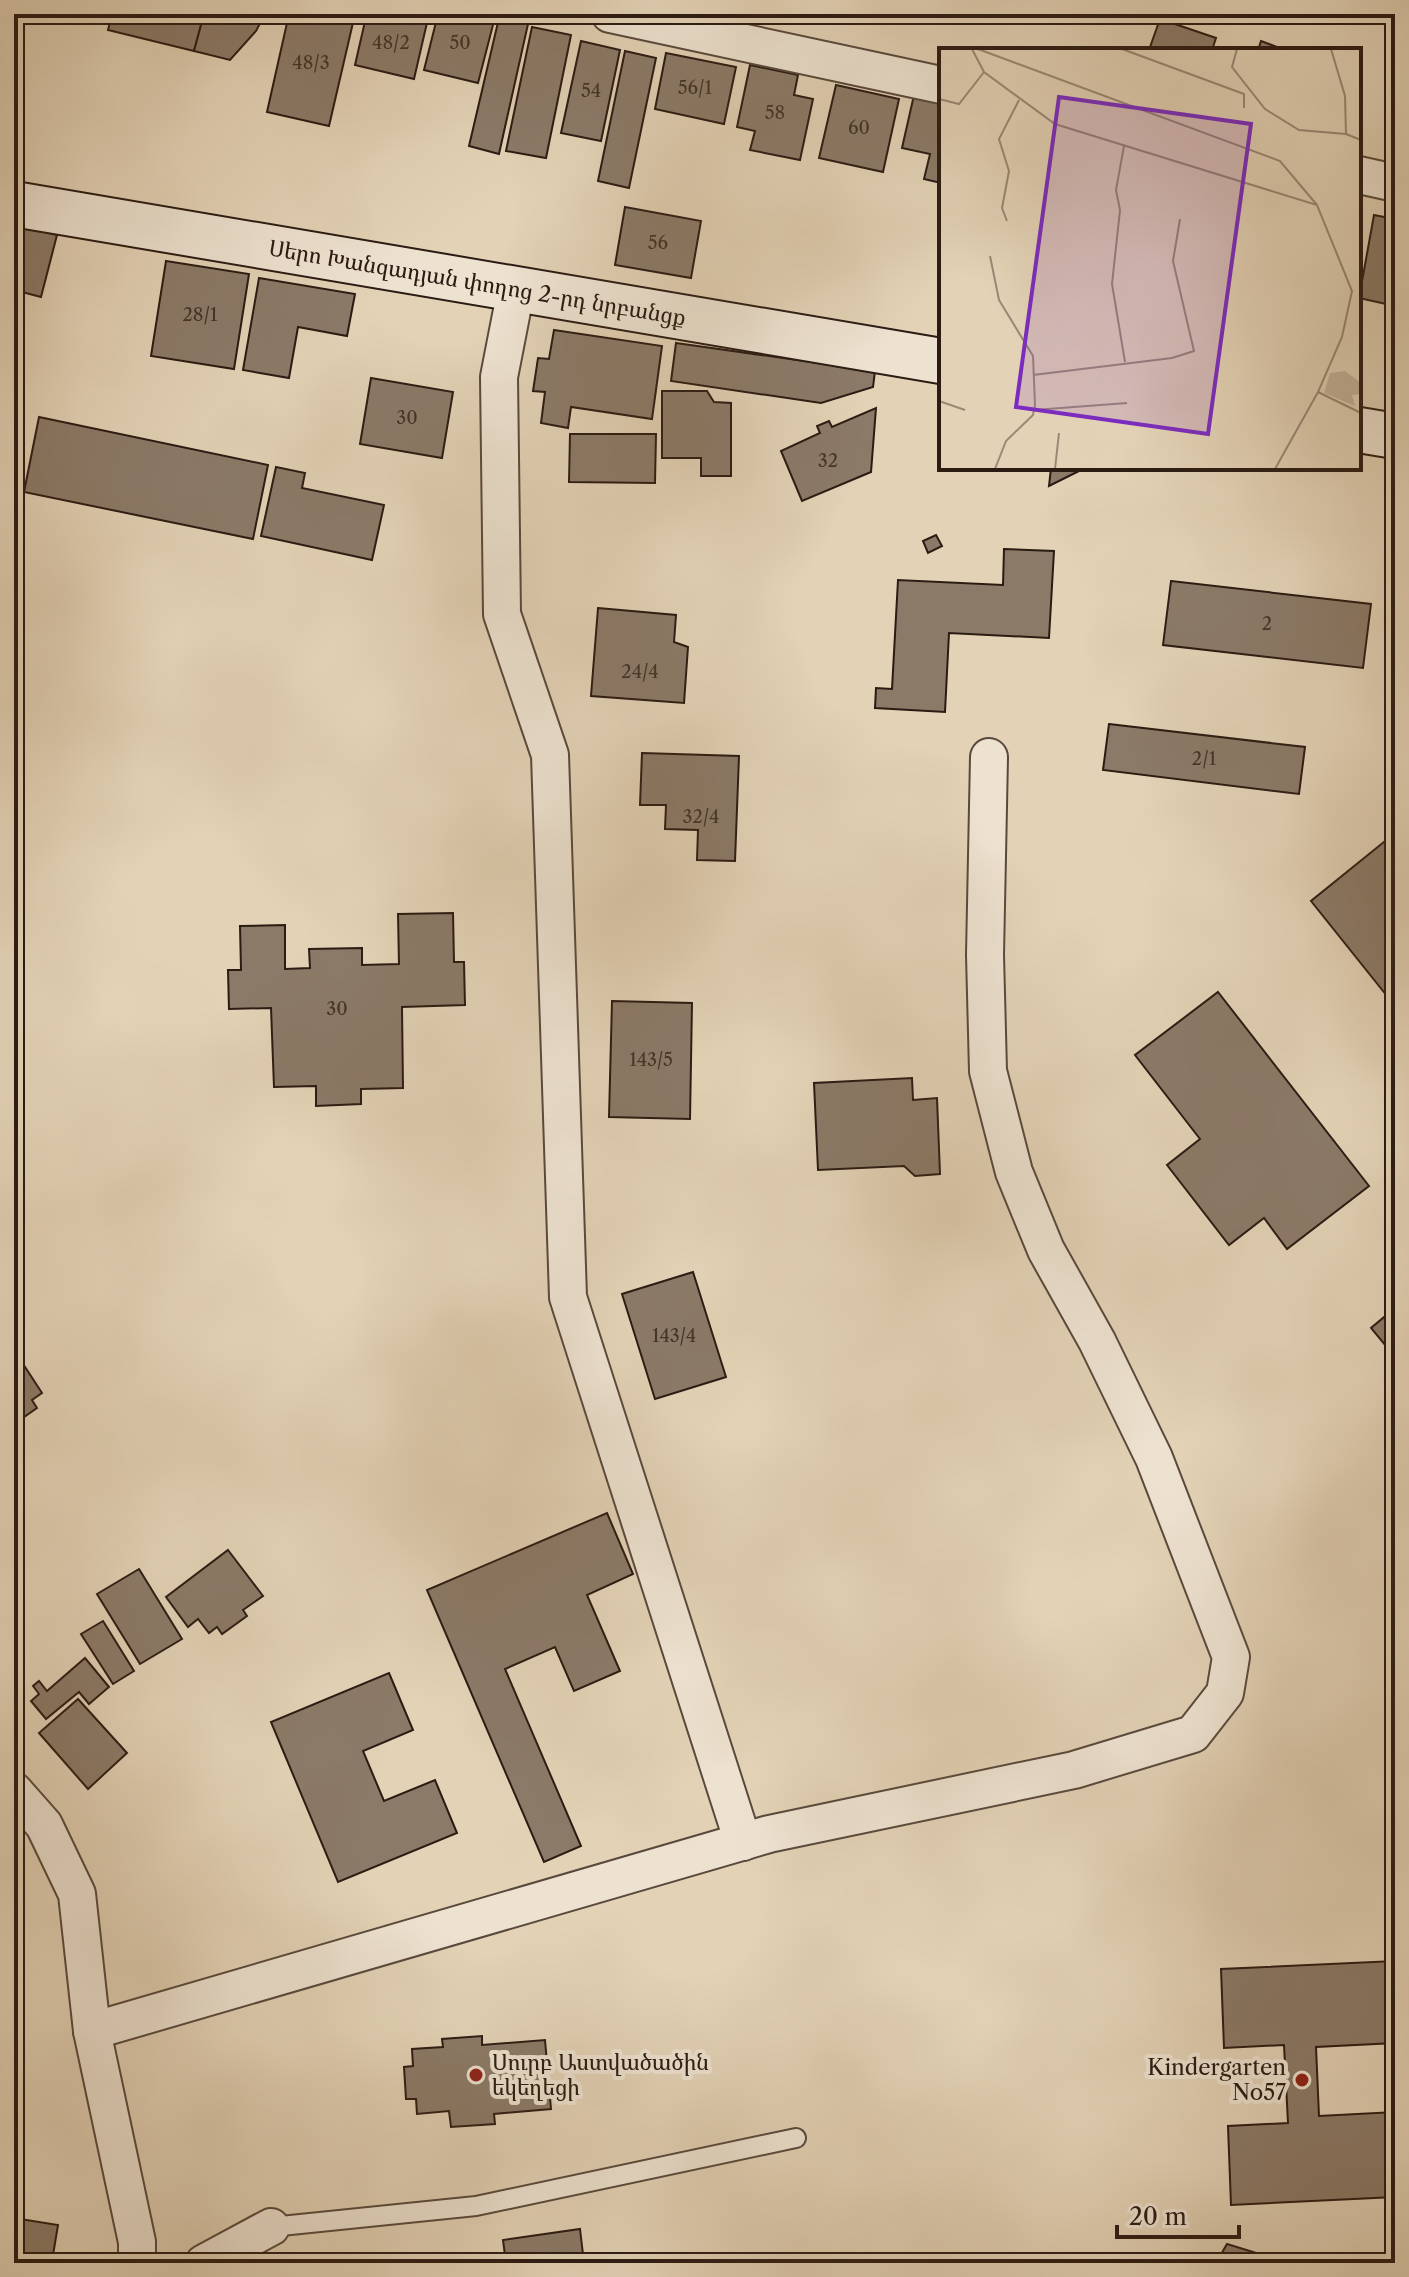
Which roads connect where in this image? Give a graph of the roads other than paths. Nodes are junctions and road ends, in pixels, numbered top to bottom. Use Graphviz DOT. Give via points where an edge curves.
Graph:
graph roads {
  1 [pos="610,14"];
  2 [pos="939,85"];
  3 [pos="1361,175"];
  4 [pos="1395,183"];
  5 [pos="14,204"];
  6 [pos="516,290"];
  7 [pos="939,361"];
  8 [pos="1361,430"];
  9 [pos="1395,436"];
  10 [pos="989,757"];
  11 [pos="14,1791"];
  12 [pos="743,1842"];
  13 [pos="92,2031"];
  14 [pos="796,2138"];
  15 [pos="271,2227"];
  16 [pos="137,2263"];
  17 [pos="204,2263"];
  1 -- 2 [label="street"];
  3 -- 4 [label="street"];
  5 -- 6 [label="street, Սերո Խանզադյան փողոց 2-րդ նրբանցք"];
  6 -- 7 [label="street, Սերո Խանզադյան փողոց 2-րդ նրբանցք"];
  6 -- 12 [label="street" via="499,377 502,614 550,755 568,1297"];
  8 -- 9 [label="street"];
  10 -- 12 [label="street" via="988,1071 1014,1172 1046,1250 1154,1458 1231,1657 1225,1693 1193,1734 1074,1770"];
  11 -- 13 [label="street" via="44,1825 77,1894"];
  12 -- 13 [label="street"];
  13 -- 16 [label="street"];
  14 -- 15 [label="lane" via="476,2206"];
  15 -- 17 [label="street"];
}
